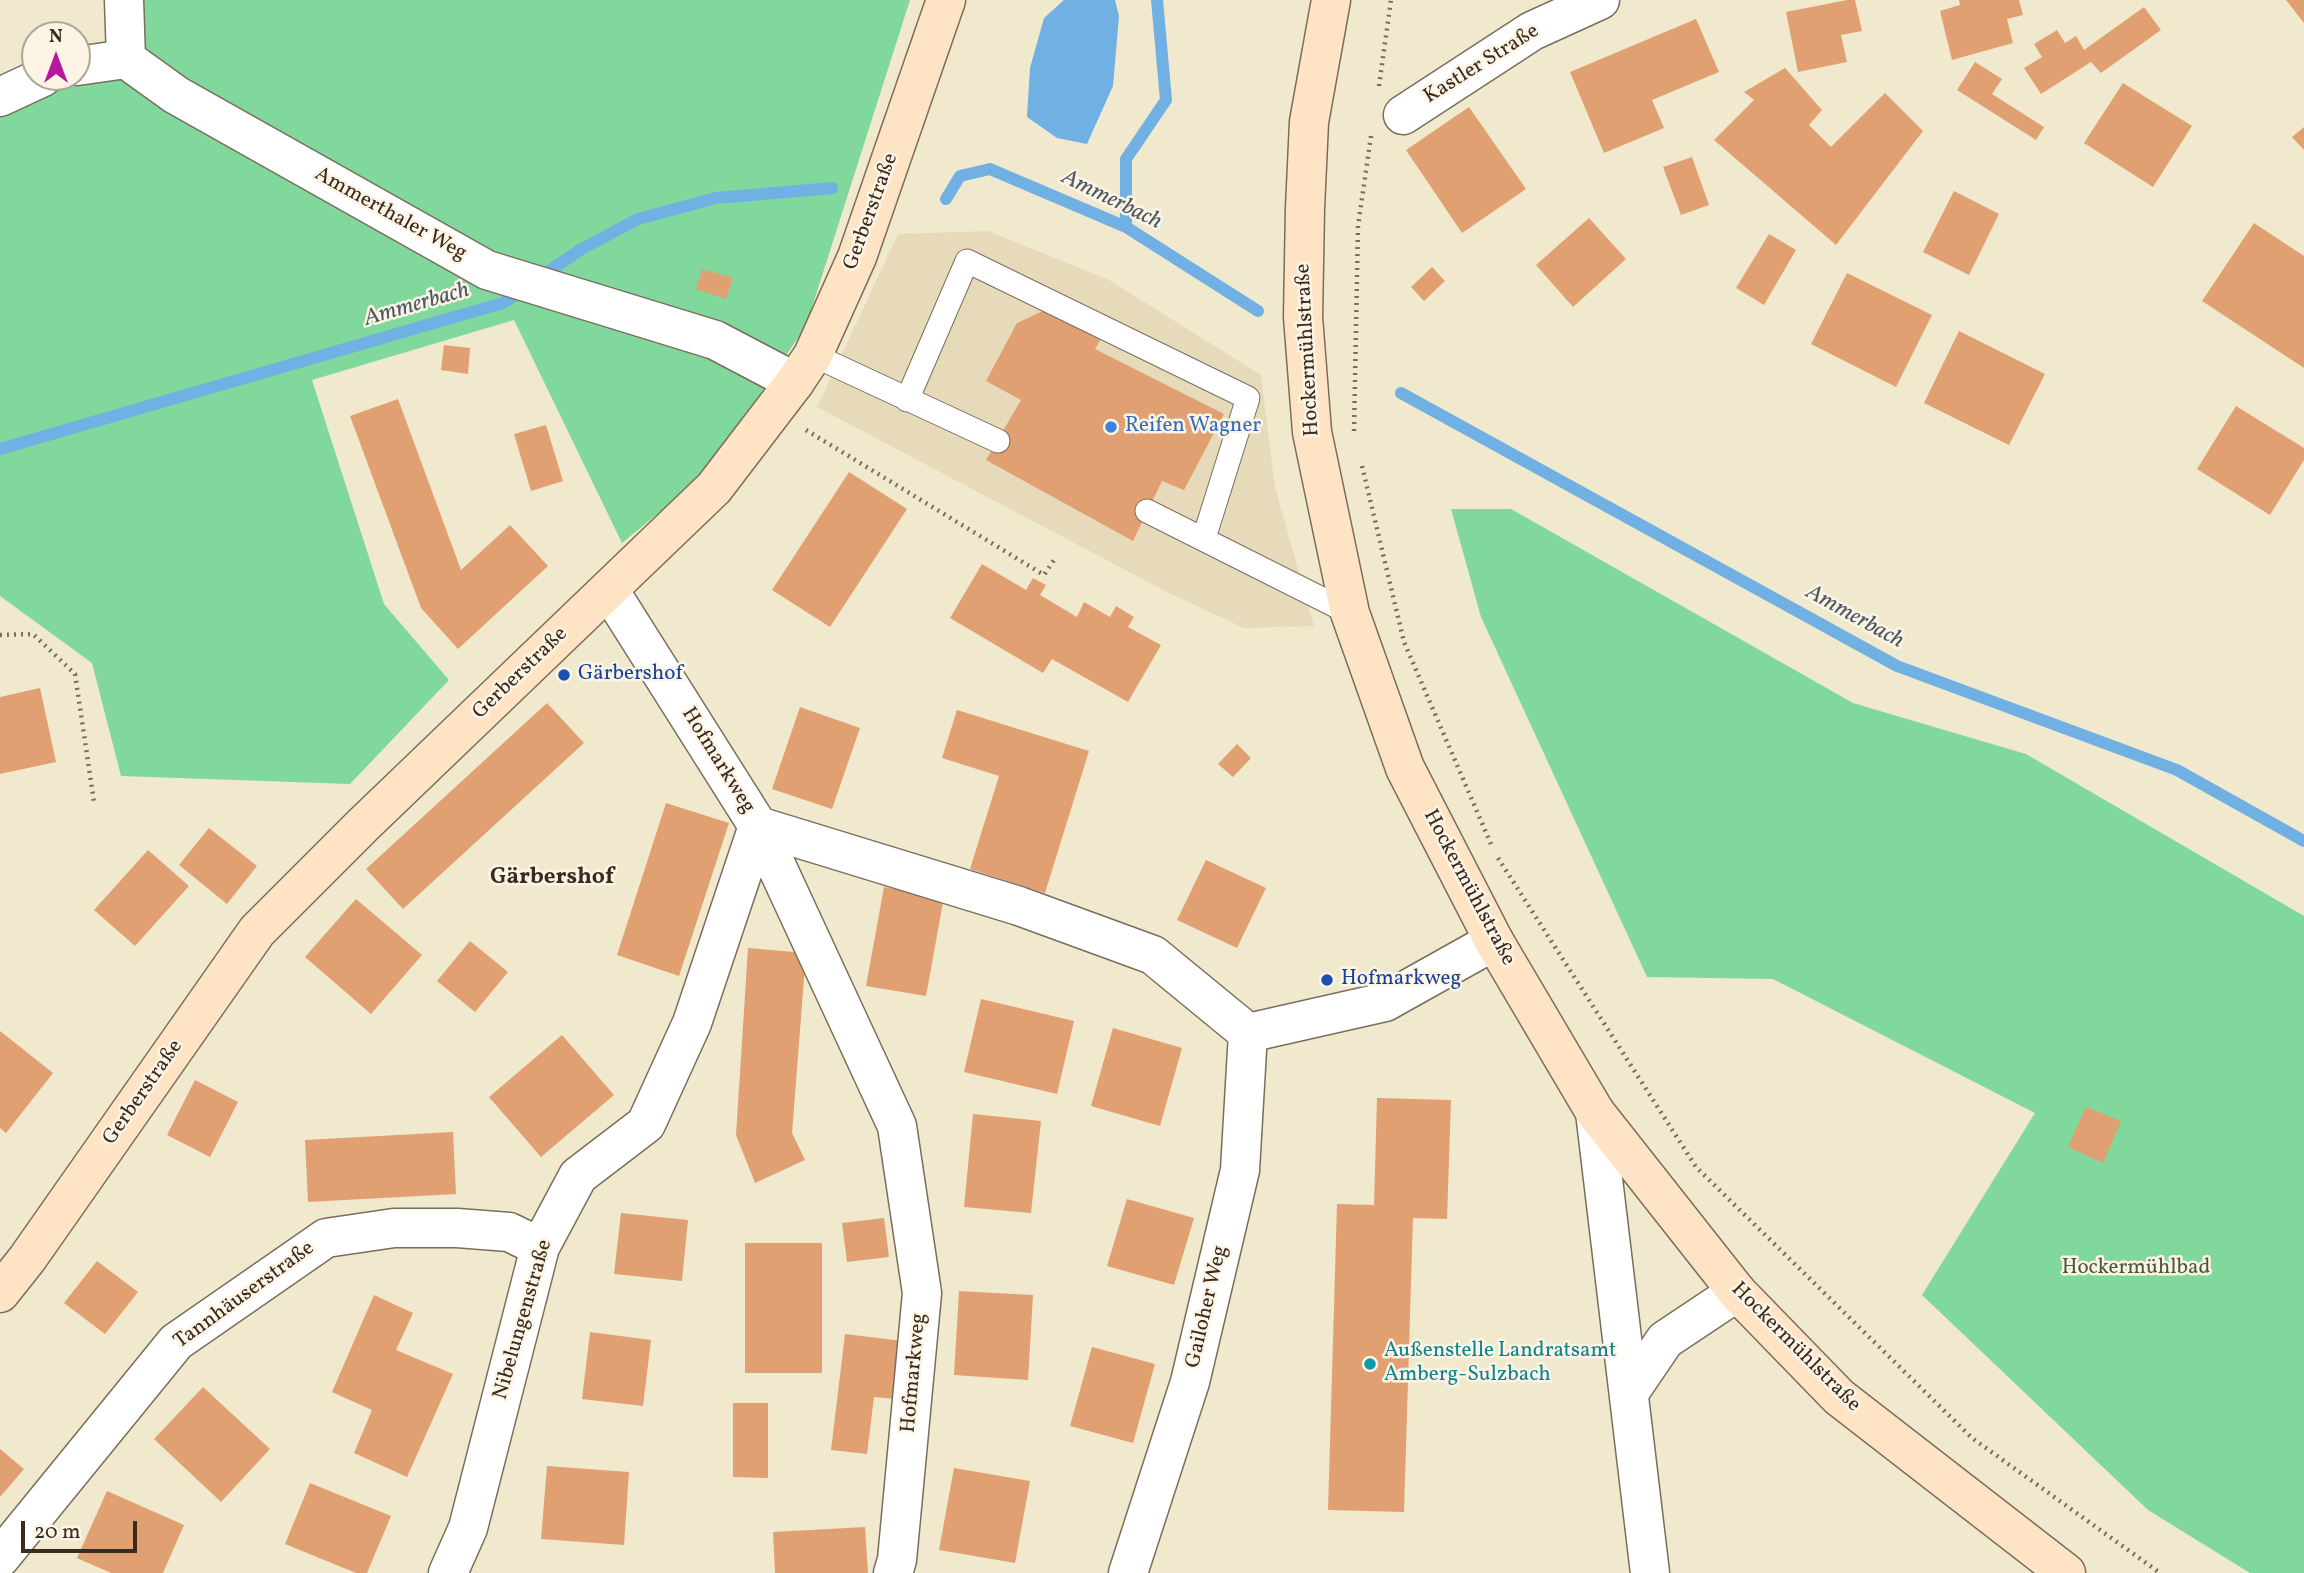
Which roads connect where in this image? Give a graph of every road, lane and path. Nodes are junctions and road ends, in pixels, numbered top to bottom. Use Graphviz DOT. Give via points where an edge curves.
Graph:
graph roads {
  1 [pos="124,0"];
  2 [pos="946,0"];
  3 [pos="1331,0"];
  4 [pos="1391,0"];
  5 [pos="1600,0"];
  6 [pos="126,59"];
  7 [pos="91,64"];
  8 [pos="21,87"];
  9 [pos="0,97"];
  10 [pos="1384,114"];
  11 [pos="794,382"];
  12 [pos="907,400"];
  13 [pos="998,440"];
  14 [pos="1357,444"];
  15 [pos="1360,457"];
  16 [pos="1147,511"];
  17 [pos="1204,538"];
  18 [pos="1054,560"];
  19 [pos="609,590"];
  20 [pos="1350,613"];
  21 [pos="0,635"];
  22 [pos="94,802"];
  23 [pos="758,826"];
  24 [pos="1493,941"];
  25 [pos="1248,1033"];
  26 [pos="1595,1112"];
  27 [pos="540,1247"];
  28 [pos="1737,1292"];
  29 [pos="0,1293"];
  30 [pos="1629,1393"];
  31 [pos="0,1558"];
  32 [pos="448,1573"];
  33 [pos="893,1573"];
  34 [pos="1128,1573"];
  35 [pos="1650,1573"];
  36 [pos="2066,1573"];
  37 [pos="2160,1573"];
  1 -- 6 [label="street"];
  2 -- 11 [label="main road, Gerberstraße" via="857,257"];
  3 -- 20 [label="main road, Hockermühlstraße" via="1309,122 1303,317 1312,432"];
  4 -- 10 [label="path"];
  5 -- 10 [label="street, Kastler Straße" via="1532,31"];
  6 -- 7 [label="street"];
  6 -- 11 [label="street, Ammerthaler Weg" via="176,95 487,270 715,340"];
  8 -- 9 [label="street"];
  10 -- 14 [label="path" via="1358,226"];
  11 -- 12 [label="lane"];
  11 -- 18 [label="path" via="1044,575"];
  11 -- 19 [label="main road, Gerberstraße" via="714,488"];
  12 -- 13 [label="lane"];
  12 -- 17 [label="lane" via="967,261 1248,398"];
  15 -- 37 [label="path" via="1405,642 1495,853 1696,1167 1972,1438"];
  16 -- 17 [label="lane"];
  17 -- 20 [label="lane"];
  19 -- 23 [label="street, Hofmarkweg"];
  19 -- 29 [label="main road, Gerberstraße" via="257,930"];
  20 -- 24 [label="main road, Hockermühlstraße" via="1405,768"];
  21 -- 22 [label="path" via="33,634 75,674"];
  23 -- 25 [label="street, Hofmarkweg" via="1019,906 1153,955"];
  23 -- 27 [label="street, Nibelungenstraße" via="692,1023 646,1125 578,1175"];
  23 -- 33 [label="street, Hofmarkweg" via="897,1126 922,1293"];
  24 -- 25 [label="street" via="1384,1002"];
  24 -- 26 [label="main road, Hockermühlstraße"];
  25 -- 34 [label="street, Gailoher Weg" via="1240,1170 1190,1382"];
  26 -- 28 [label="main road, Hockermühlstraße"];
  26 -- 30 [label="street"];
  27 -- 31 [label="street, Tannhäuserstraße" via="509,1232 457,1228 394,1228 326,1238 176,1342"];
  27 -- 32 [label="street, Nibelungenstraße" via="468,1528"];
  28 -- 30 [label="street" via="1665,1339"];
  28 -- 36 [label="main road, Hockermühlstraße" via="1839,1397"];
  30 -- 35 [label="street"];
}
